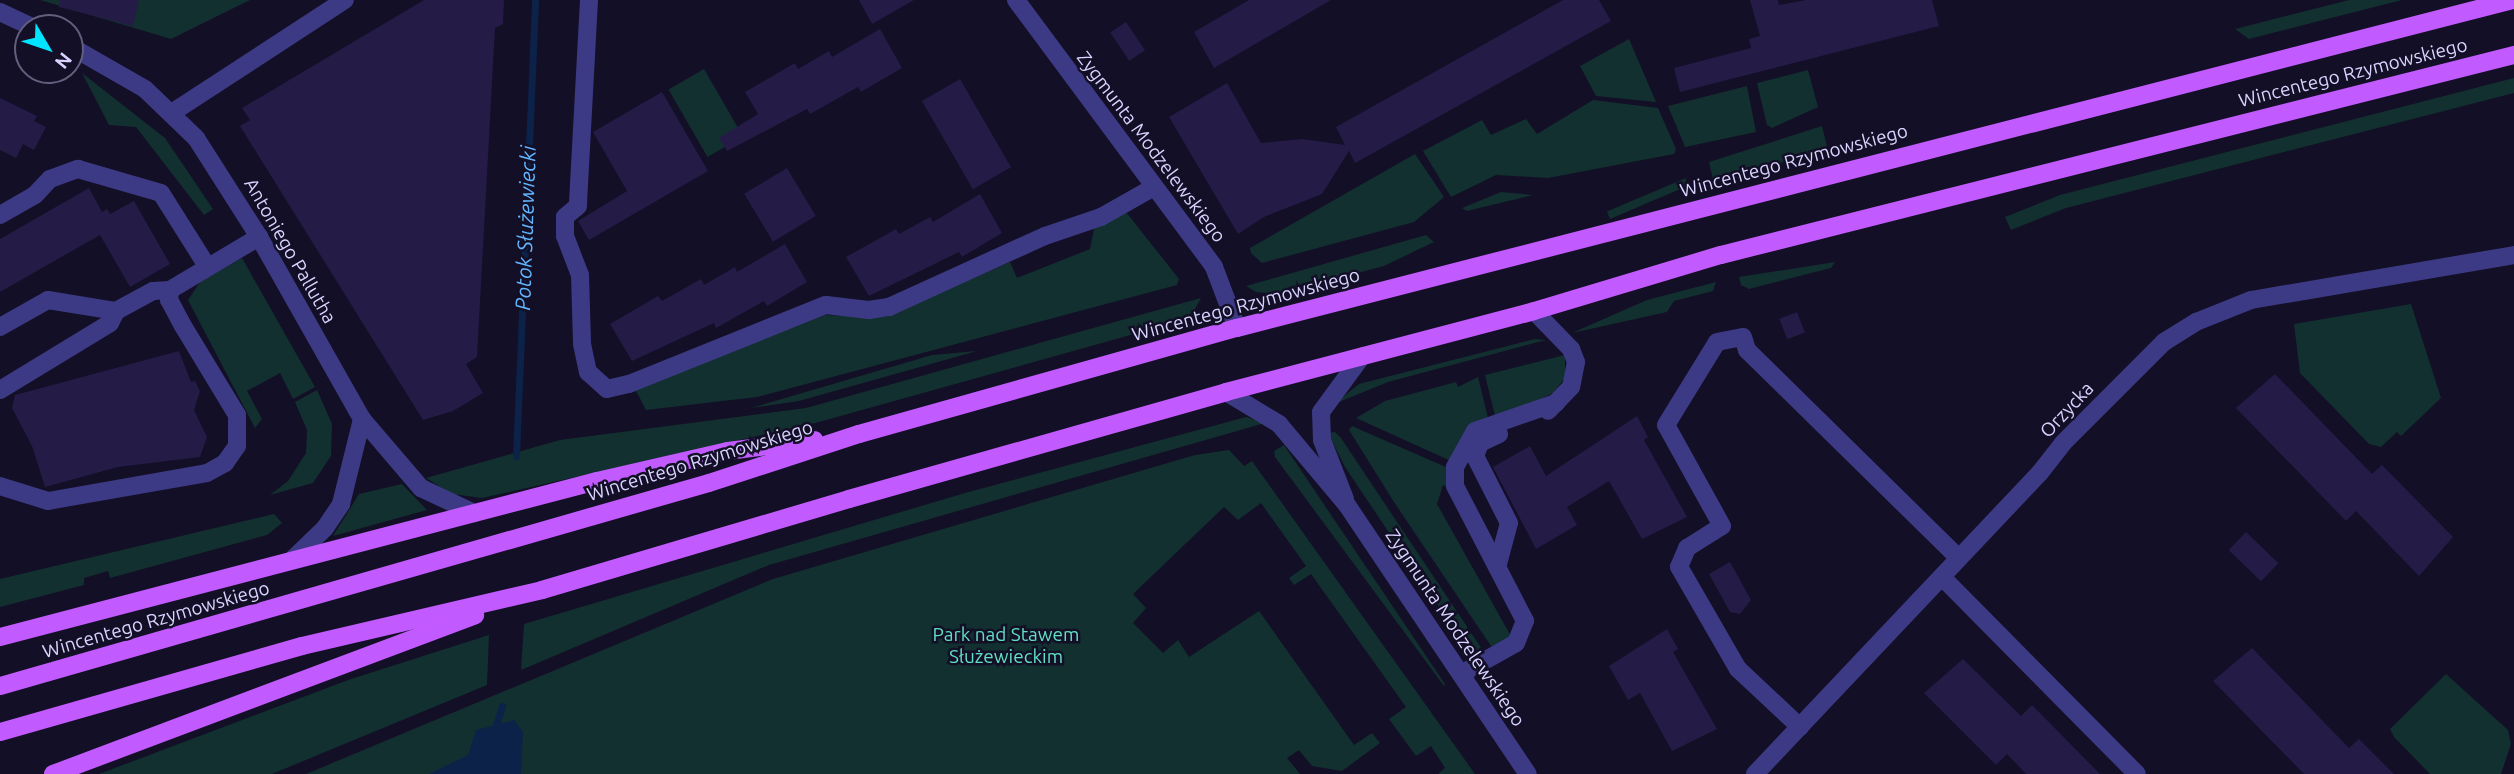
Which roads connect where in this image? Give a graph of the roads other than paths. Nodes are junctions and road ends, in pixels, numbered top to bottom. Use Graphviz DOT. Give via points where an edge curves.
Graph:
graph roads {
  1 [pos="345,0"];
  2 [pos="589,0"];
  3 [pos="1016,0"];
  4 [pos="2512,0"];
  5 [pos="84,54"];
  6 [pos="2514,55"];
  7 [pos="173,111"];
  8 [pos="1154,187"];
  9 [pos="0,215"];
  10 [pos="259,237"];
  11 [pos="2514,255"];
  12 [pos="207,267"];
  13 [pos="170,290"];
  14 [pos="116,311"];
  15 [pos="1534,311"];
  16 [pos="0,327"];
  17 [pos="1237,328"];
  18 [pos="1362,356"];
  19 [pos="0,390"];
  20 [pos="1226,392"];
  21 [pos="1556,403"];
  22 [pos="362,419"];
  23 [pos="859,434"];
  24 [pos="0,486"];
  25 [pos="1347,505"];
  26 [pos="474,513"];
  27 [pos="1959,558"];
  28 [pos="293,559"];
  29 [pos="1498,564"];
  30 [pos="1942,577"];
  31 [pos="542,590"];
  32 [pos="0,637"];
  33 [pos="1461,674"];
  34 [pos="0,686"];
  35 [pos="1800,727"];
  36 [pos="0,732"];
  37 [pos="53,774"];
  38 [pos="1528,774"];
  39 [pos="1755,774"];
  40 [pos="2137,774"];
  1 -- 7 [label="street"];
  2 -- 8 [label="street" via="578,206 565,217 565,236 580,275 582,344 588,372 607,389 826,305 869,310 889,307 1045,236 1101,218"];
  3 -- 8 [label="street, Zygmunta Modzelewskiego"];
  4 -- 17 [label="main road, Wincentego Rzymowskiego"];
  5 -- 7 [label="street, Antoniego Pallutha" via="135,82"];
  6 -- 15 [label="main road, Wincentego Rzymowskiego" via="1735,252"];
  7 -- 10 [label="street, Antoniego Pallutha" via="209,156"];
  8 -- 17 [label="street, Zygmunta Modzelewskiego" via="1214,267"];
  9 -- 12 [label="street" via="35,195 50,179 78,169 161,193"];
  10 -- 12 [label="street"];
  10 -- 22 [label="street, Antoniego Pallutha"];
  11 -- 27 [label="street, Orzycka" via="2279,293 2196,322 2137,366"];
  12 -- 13 [label="street"];
  13 -- 14 [label="street" via="153,291"];
  13 -- 24 [label="street" via="169,300 237,415 239,436 232,455 207,472 48,501"];
  14 -- 16 [label="street" via="48,300"];
  14 -- 19 [label="street" via="110,323"];
  15 -- 18 [label="main road, Wincentego Rzymowskiego"];
  15 -- 21 [label="street" via="1571,349 1576,362 1572,387"];
  17 -- 23 [label="main road, Wincentego Rzymowskiego"];
  18 -- 20 [label="main road, Wincentego Rzymowskiego"];
  18 -- 25 [label="street, Zygmunta Modzelewskiego" via="1321,412 1322,440"];
  20 -- 25 [label="street, Zygmunta Modzelewskiego" via="1279,424"];
  20 -- 31 [label="main road, Wincentego Rzymowskiego"];
  21 -- 29 [label="street" via="1530,427 1490,436 1477,447 1476,464 1509,523"];
  21 -- 29 [label="street" via="1475,431 1455,467 1455,486"];
  22 -- 26 [label="street, Antoniego Pallutha" via="421,488"];
  22 -- 28 [label="street" via="341,504 325,528"];
  23 -- 26 [label="main road, Wincentego Rzymowskiego" via="728,452"];
  23 -- 34 [label="main road, Wincentego Rzymowskiego" via="709,483"];
  25 -- 33 [label="street, Zygmunta Modzelewskiego"];
  26 -- 28 [label="main road, Wincentego Rzymowskiego"];
  27 -- 30 [label="street, Orzycka"];
  27 -- 35 [label="street" via="1747,349 1743,337 1717,342 1666,425 1722,526 1687,548 1679,567 1738,669"];
  28 -- 32 [label="main road, Wincentego Rzymowskiego"];
  29 -- 33 [label="street" via="1524,611 1524,632 1516,643"];
  30 -- 35 [label="street, Orzycka"];
  30 -- 40 [label="street"];
  31 -- 36 [label="main road, Wincentego Rzymowskiego" via="302,646"];
  31 -- 37 [label="main road, Wincentego Rzymowskiego"];
  33 -- 38 [label="street, Zygmunta Modzelewskiego"];
  35 -- 39 [label="street, Orzycka"];
}
